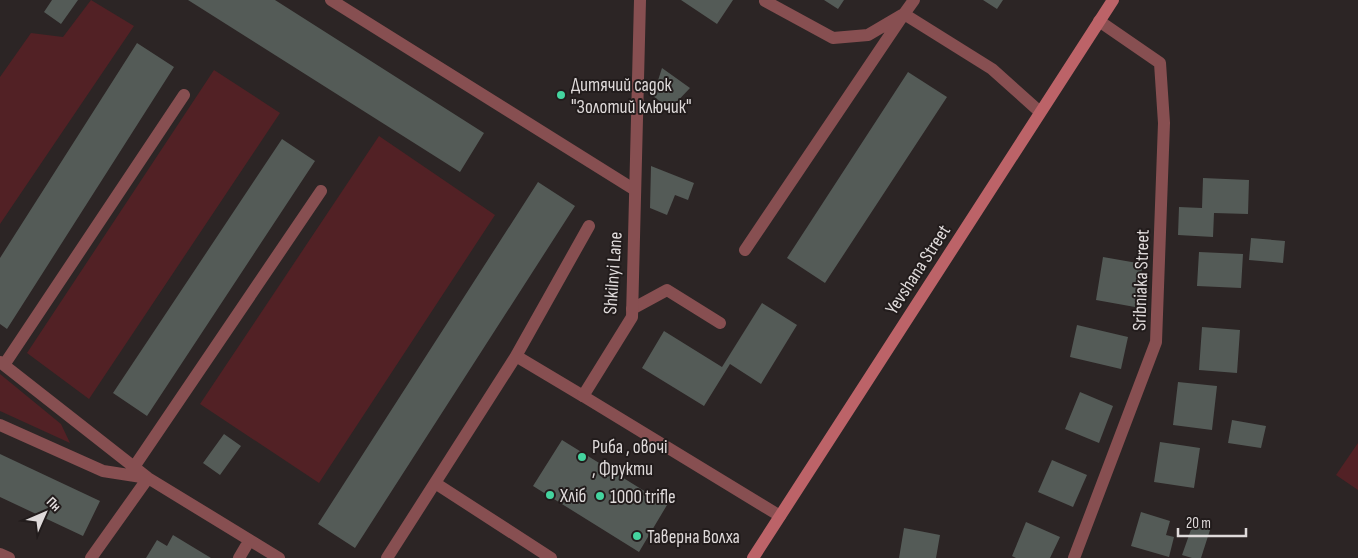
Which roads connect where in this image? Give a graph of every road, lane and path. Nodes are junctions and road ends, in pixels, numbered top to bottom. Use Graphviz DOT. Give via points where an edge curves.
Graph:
graph roads {
  1 [pos="331,0"];
  2 [pos="640,0"];
  3 [pos="914,0"];
  4 [pos="1113,0"];
  5 [pos="765,1"];
  6 [pos="904,14"];
  7 [pos="1099,21"];
  8 [pos="184,95"];
  9 [pos="1040,112"];
  10 [pos="635,190"];
  11 [pos="321,191"];
  12 [pos="589,226"];
  13 [pos="745,250"];
  14 [pos="632,309"];
  15 [pos="720,323"];
  16 [pos="516,356"];
  17 [pos="2,364"];
  18 [pos="583,396"];
  19 [pos="0,425"];
  20 [pos="134,467"];
  21 [pos="148,478"];
  22 [pos="435,483"];
  23 [pos="780,516"];
  24 [pos="249,540"];
  25 [pos="0,554"];
  26 [pos="9,558"];
  27 [pos="91,558"];
  28 [pos="239,558"];
  29 [pos="279,558"];
  30 [pos="387,558"];
  31 [pos="551,558"];
  32 [pos="753,558"];
  33 [pos="1074,558"];
  1 -- 10 [label="street"];
  2 -- 10 [label="street, Shkilnyi Lane"];
  3 -- 6 [label="street"];
  4 -- 7 [label="main road, Yevshana Street"];
  5 -- 6 [label="street" via="833,38 868,35"];
  6 -- 9 [label="street" via="992,69"];
  6 -- 13 [label="street"];
  7 -- 9 [label="main road, Yevshana Street"];
  7 -- 33 [label="street, Sribniaka Street" via="1160,63 1164,123 1156,342"];
  8 -- 17 [label="street"];
  9 -- 23 [label="main road, Yevshana Street"];
  10 -- 14 [label="street, Shkilnyi Lane"];
  11 -- 20 [label="street"];
  12 -- 16 [label="street"];
  14 -- 15 [label="street" via="667,290"];
  14 -- 18 [label="street, Shkilnyi Lane" via="632,318"];
  16 -- 18 [label="street"];
  16 -- 22 [label="street"];
  17 -- 20 [label="street"];
  18 -- 23 [label="street"];
  19 -- 21 [label="street" via="103,471"];
  20 -- 21 [label="street"];
  21 -- 24 [label="street"];
  21 -- 27 [label="street"];
  22 -- 30 [label="street"];
  22 -- 31 [label="street"];
  23 -- 32 [label="main road, Yevshana Street"];
  24 -- 28 [label="street"];
  24 -- 29 [label="street"];
  25 -- 26 [label="street"];
}
